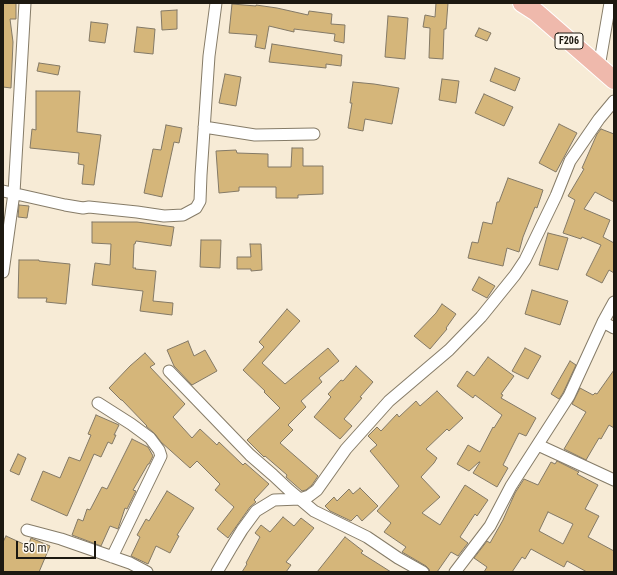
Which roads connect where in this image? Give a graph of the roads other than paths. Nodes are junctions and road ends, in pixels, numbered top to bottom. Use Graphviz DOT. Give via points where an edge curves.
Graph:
graph roads {
  1 [pos="25,3"];
  2 [pos="216,3"];
  3 [pos="522,3"];
  4 [pos="610,3"];
  5 [pos="599,67"];
  6 [pos="614,80"];
  7 [pos="614,101"];
  8 [pos="204,127"];
  9 [pos="314,134"];
  10 [pos="8,192"];
  11 [pos="3,272"];
  12 [pos="614,302"];
  13 [pos="603,322"];
  14 [pos="614,328"];
  15 [pos="169,371"];
  16 [pos="98,403"];
  17 [pos="538,445"];
  18 [pos="614,480"];
  19 [pos="300,499"];
  20 [pos="27,530"];
  21 [pos="112,557"];
  22 [pos="147,572"];
  23 [pos="217,572"];
  24 [pos="423,572"];
  25 [pos="455,572"];
  1 -- 10 [label="street"];
  2 -- 8 [label="street"];
  3 -- 5 [label="main road, F206" via="536,12"];
  4 -- 5 [label="street"];
  5 -- 6 [label="main road, F206"];
  7 -- 19 [label="street" via="570,161 556,196 515,275 481,317 449,350 389,401 346,449 317,490"];
  8 -- 9 [label="street" via="255,135"];
  8 -- 10 [label="street" via="200,201 196,208 183,215 164,216 83,208"];
  10 -- 11 [label="street"];
  12 -- 13 [label="street"];
  13 -- 14 [label="street"];
  13 -- 17 [label="street" via="569,396"];
  15 -- 19 [label="street" via="250,455"];
  16 -- 21 [label="street" via="150,438 159,450 160,456"];
  17 -- 18 [label="street"];
  17 -- 25 [label="street" via="511,486 490,526"];
  19 -- 23 [label="street" via="274,500 256,511"];
  19 -- 24 [label="street" via="314,511 367,537"];
  20 -- 21 [label="street"];
  21 -- 22 [label="street"];
}
